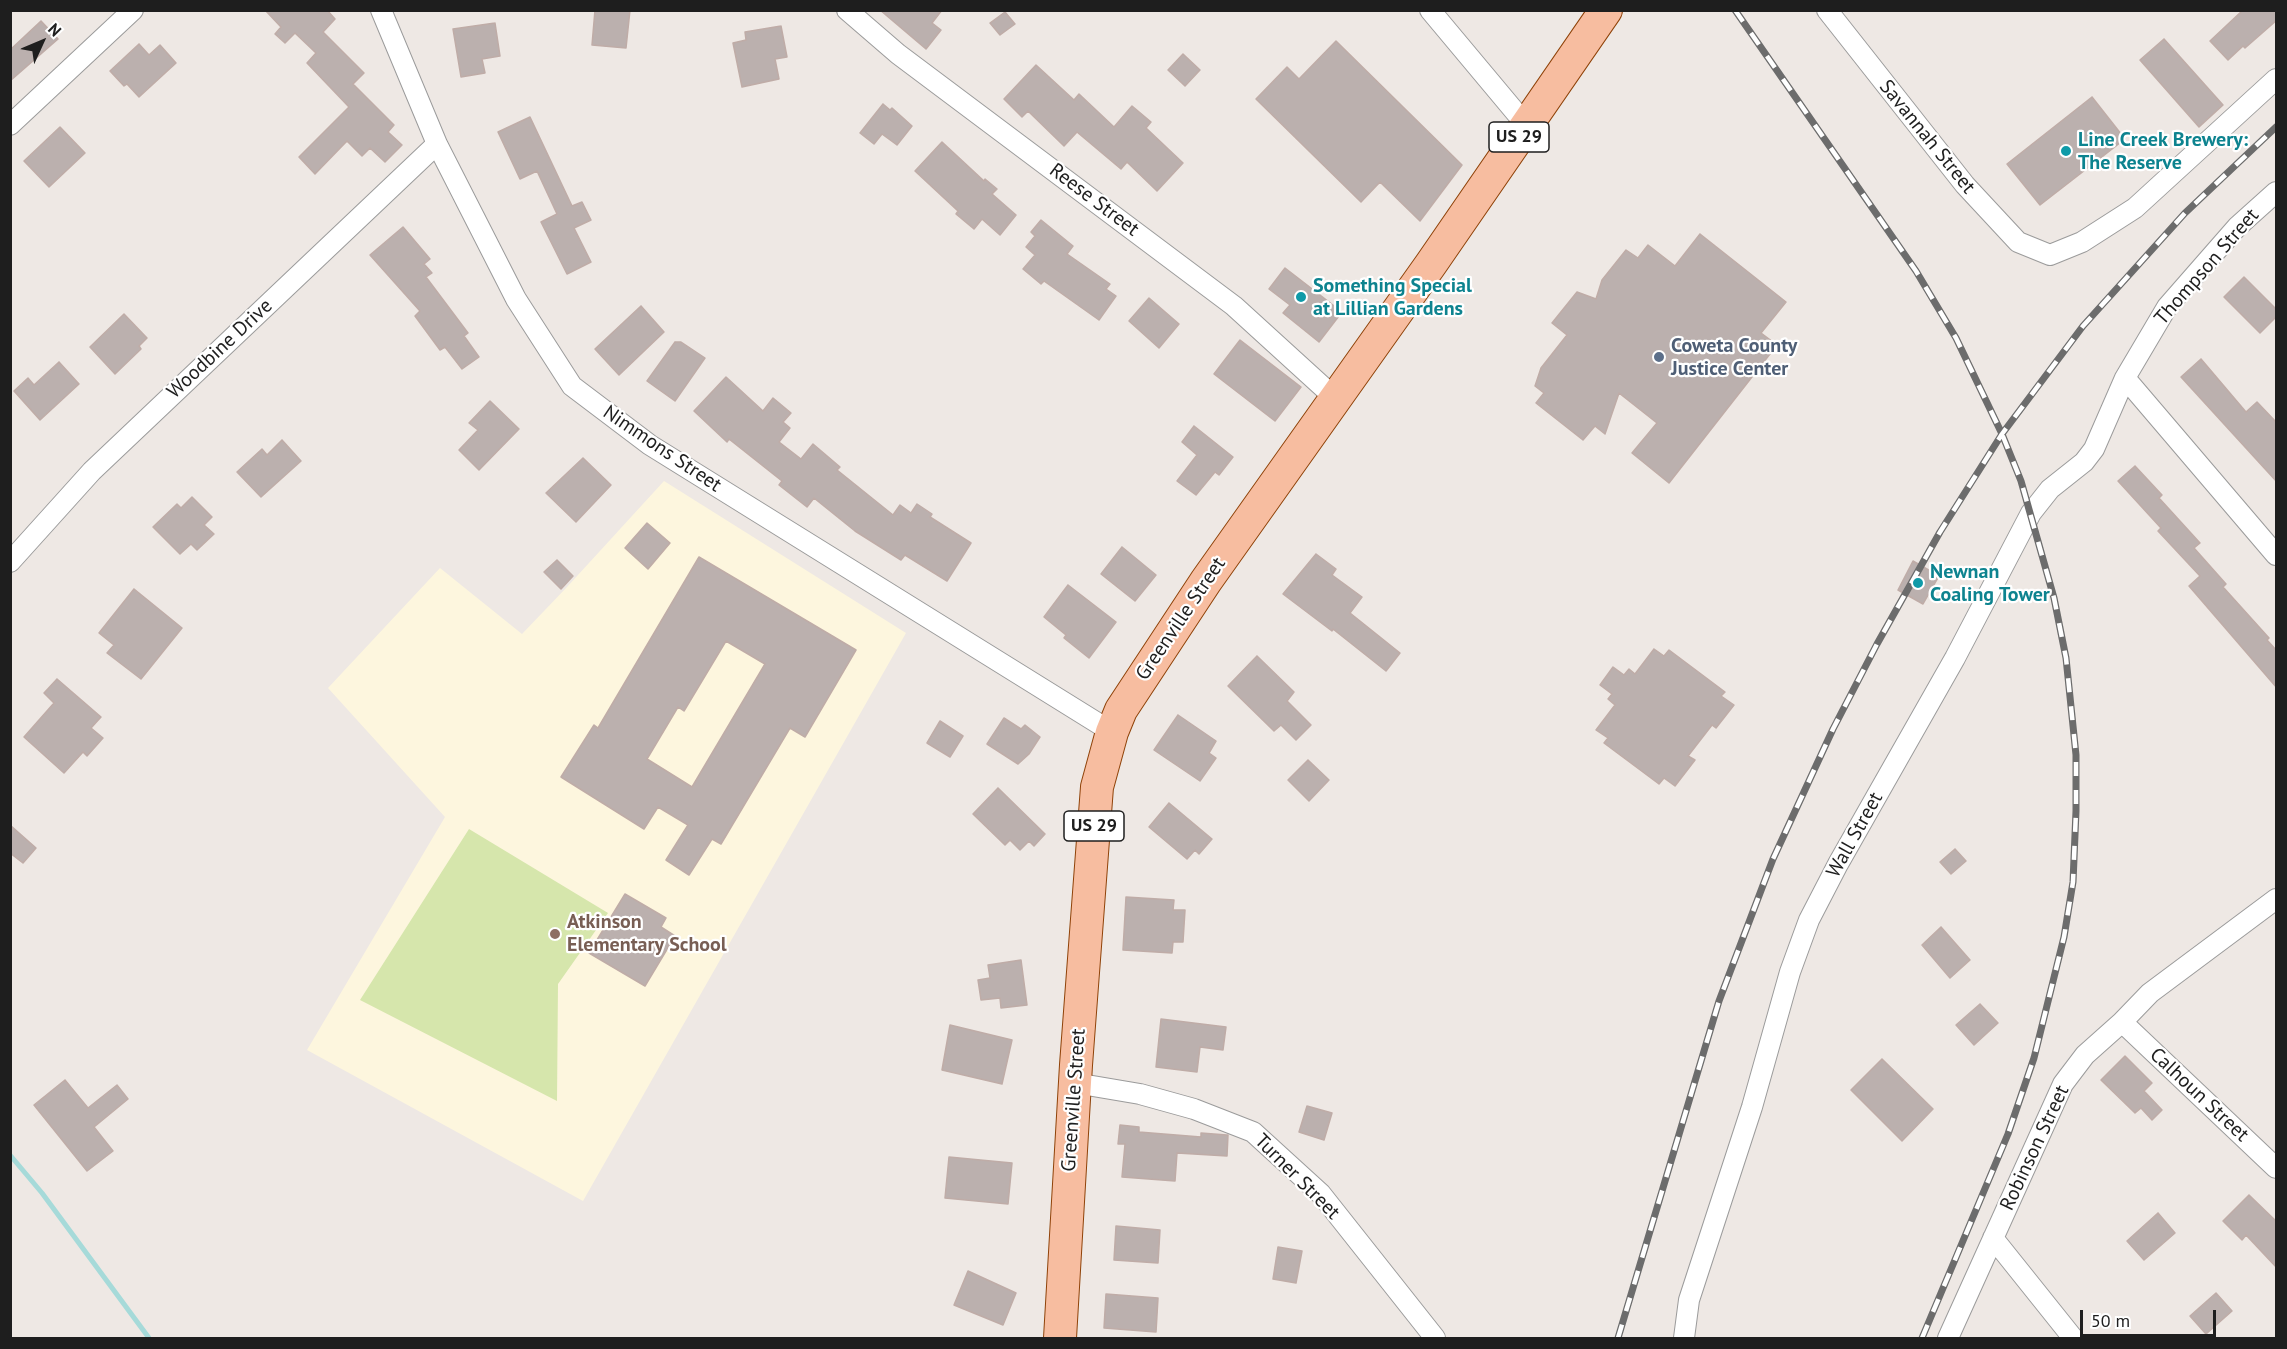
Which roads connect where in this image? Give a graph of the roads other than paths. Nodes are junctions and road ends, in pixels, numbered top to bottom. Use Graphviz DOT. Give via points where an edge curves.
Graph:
graph roads {
  1 [pos="134,10"];
  2 [pos="381,10"];
  3 [pos="847,10"];
  4 [pos="1430,10"];
  5 [pos="1606,10"];
  6 [pos="1827,10"];
  7 [pos="2277,79"];
  8 [pos="10,125"];
  9 [pos="1527,126"];
  10 [pos="437,144"];
  11 [pos="2277,192"];
  12 [pos="2125,378"];
  13 [pos="1335,398"];
  14 [pos="2277,555"];
  15 [pos="10,562"];
  16 [pos="1112,732"];
  17 [pos="2277,899"];
  18 [pos="2122,1022"];
  19 [pos="1075,1083"];
  20 [pos="2277,1168"];
  21 [pos="1993,1238"];
  22 [pos="1059,1338"];
  23 [pos="1435,1338"];
  24 [pos="1683,1338"];
  25 [pos="1948,1338"];
  26 [pos="2073,1338"];
  1 -- 8 [label="street"];
  2 -- 10 [label="street, Nimmons Street"];
  3 -- 13 [label="street, Reese Street" via="898,54 1234,306"];
  4 -- 9 [label="street"];
  5 -- 9 [label="main road, Greenville Street / US 29"];
  6 -- 7 [label="street, Savannah Street" via="1965,185 2018,243 2050,255 2082,242 2135,208"];
  9 -- 13 [label="main road, Greenville Street / US 29"];
  10 -- 15 [label="street, Woodbine Drive" via="92,471"];
  10 -- 16 [label="street, Nimmons Street" via="516,298 572,386 650,445"];
  11 -- 12 [label="street, Thompson Street" via="2237,226 2167,307"];
  12 -- 14 [label="street"];
  12 -- 24 [label="street, Wall Street" via="2094,449 2050,489 2031,513 1809,920 1697,1273"];
  13 -- 16 [label="main road, Greenville Street / US 29" via="1206,580 1121,710"];
  16 -- 19 [label="main road, Greenville Street / US 29" via="1097,787"];
  17 -- 18 [label="street, Robinson Street" via="2150,993"];
  18 -- 20 [label="street, Calhoun Street"];
  18 -- 21 [label="street, Robinson Street" via="2085,1054 2063,1084"];
  19 -- 22 [label="main road, Greenville Street / US 29"];
  19 -- 23 [label="street, Turner Street" via="1140,1094 1253,1132 1320,1194"];
  21 -- 25 [label="street, Robinson Street"];
  21 -- 26 [label="street"];
}
